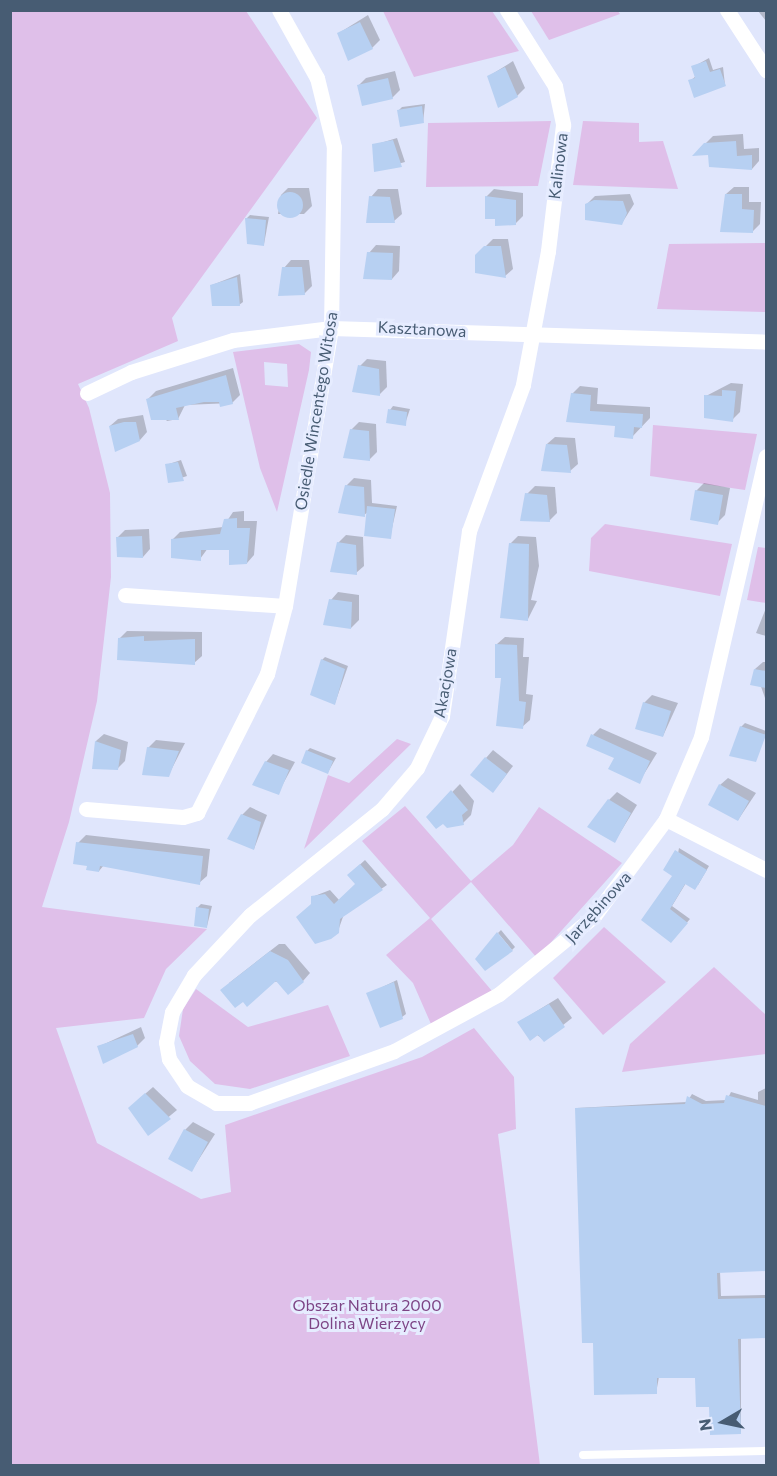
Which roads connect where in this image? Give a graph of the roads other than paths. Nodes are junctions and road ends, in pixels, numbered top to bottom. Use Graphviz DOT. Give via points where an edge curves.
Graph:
graph roads {
  1 [pos="279,10"];
  2 [pos="507,10"];
  3 [pos="727,10"];
  4 [pos="766,70"];
  5 [pos="331,328"];
  6 [pos="531,335"];
  7 [pos="766,342"];
  8 [pos="87,393"];
  9 [pos="766,456"];
  10 [pos="125,595"];
  11 [pos="285,606"];
  12 [pos="86,809"];
  13 [pos="666,819"];
  14 [pos="766,870"];
  15 [pos="177,1075"];
  16 [pos="766,1451"];
  17 [pos="583,1455"];
  1 -- 5 [label="street, Osiedle Wincentego Witosa" via="321,87 334,147"];
  2 -- 6 [label="street, Kalinowa" via="550,77 563,125"];
  3 -- 4 [label="street"];
  5 -- 6 [label="street, Kasztanowa"];
  5 -- 8 [label="street, Kasztanowa" via="233,340 130,372"];
  5 -- 11 [label="street, Osiedle Wincentego Witosa"];
  6 -- 7 [label="street, Kasztanowa"];
  6 -- 15 [label="street, Akacjowa" via="514,420 469,531 448,685 434,737 417,768 382,809 250,915 194,975 167,1027 169,1059"];
  9 -- 13 [label="street, Jarzębinowa" via="701,737"];
  10 -- 11 [label="street"];
  11 -- 12 [label="street, Osiedle Wincentego Witosa" via="267,674 197,813 183,817"];
  13 -- 14 [label="street"];
  13 -- 15 [label="street, Jarzębinowa" via="621,884 564,945 499,994 438,1030 318,1082 249,1103 207,1100"];
  16 -- 17 [label="lane"];
}
